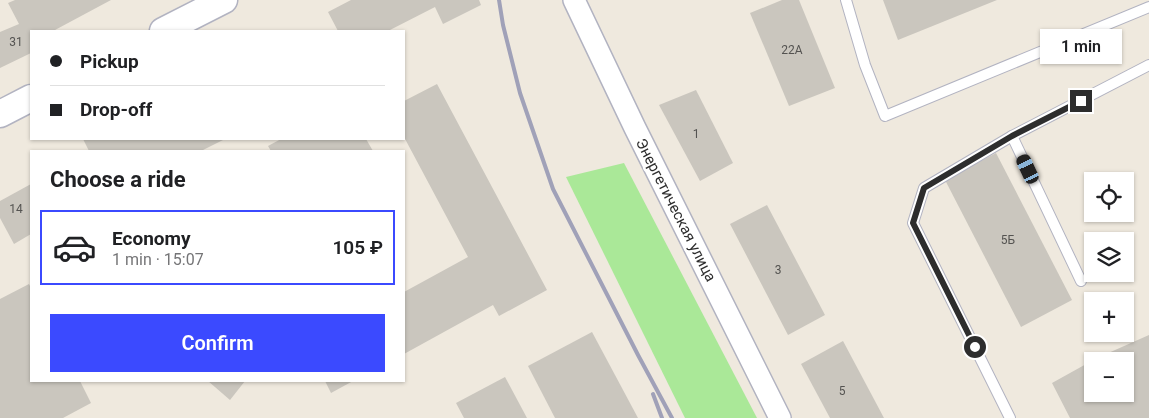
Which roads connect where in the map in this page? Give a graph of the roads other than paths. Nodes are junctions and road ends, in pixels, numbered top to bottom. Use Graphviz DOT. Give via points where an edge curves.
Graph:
graph roads {
  1 [pos="224,0"];
  2 [pos="574,0"];
  3 [pos="846,0"];
  4 [pos="1149,7"];
  5 [pos="165,30"];
  6 [pos="1149,65"];
  7 [pos="30,99"];
  8 [pos="0,114"];
  9 [pos="1012,136"];
  10 [pos="1081,281"];
  11 [pos="780,418"];
  12 [pos="1010,418"];
  1 -- 5 [label="street"];
  2 -- 11 [label="street, Энергетическая улица" via="634,128"];
  3 -- 4 [label="lane" via="865,65 885,116"];
  6 -- 9 [label="lane"];
  7 -- 8 [label="street"];
  9 -- 10 [label="lane"];
  9 -- 12 [label="lane" via="924,188 913,223"];
}
